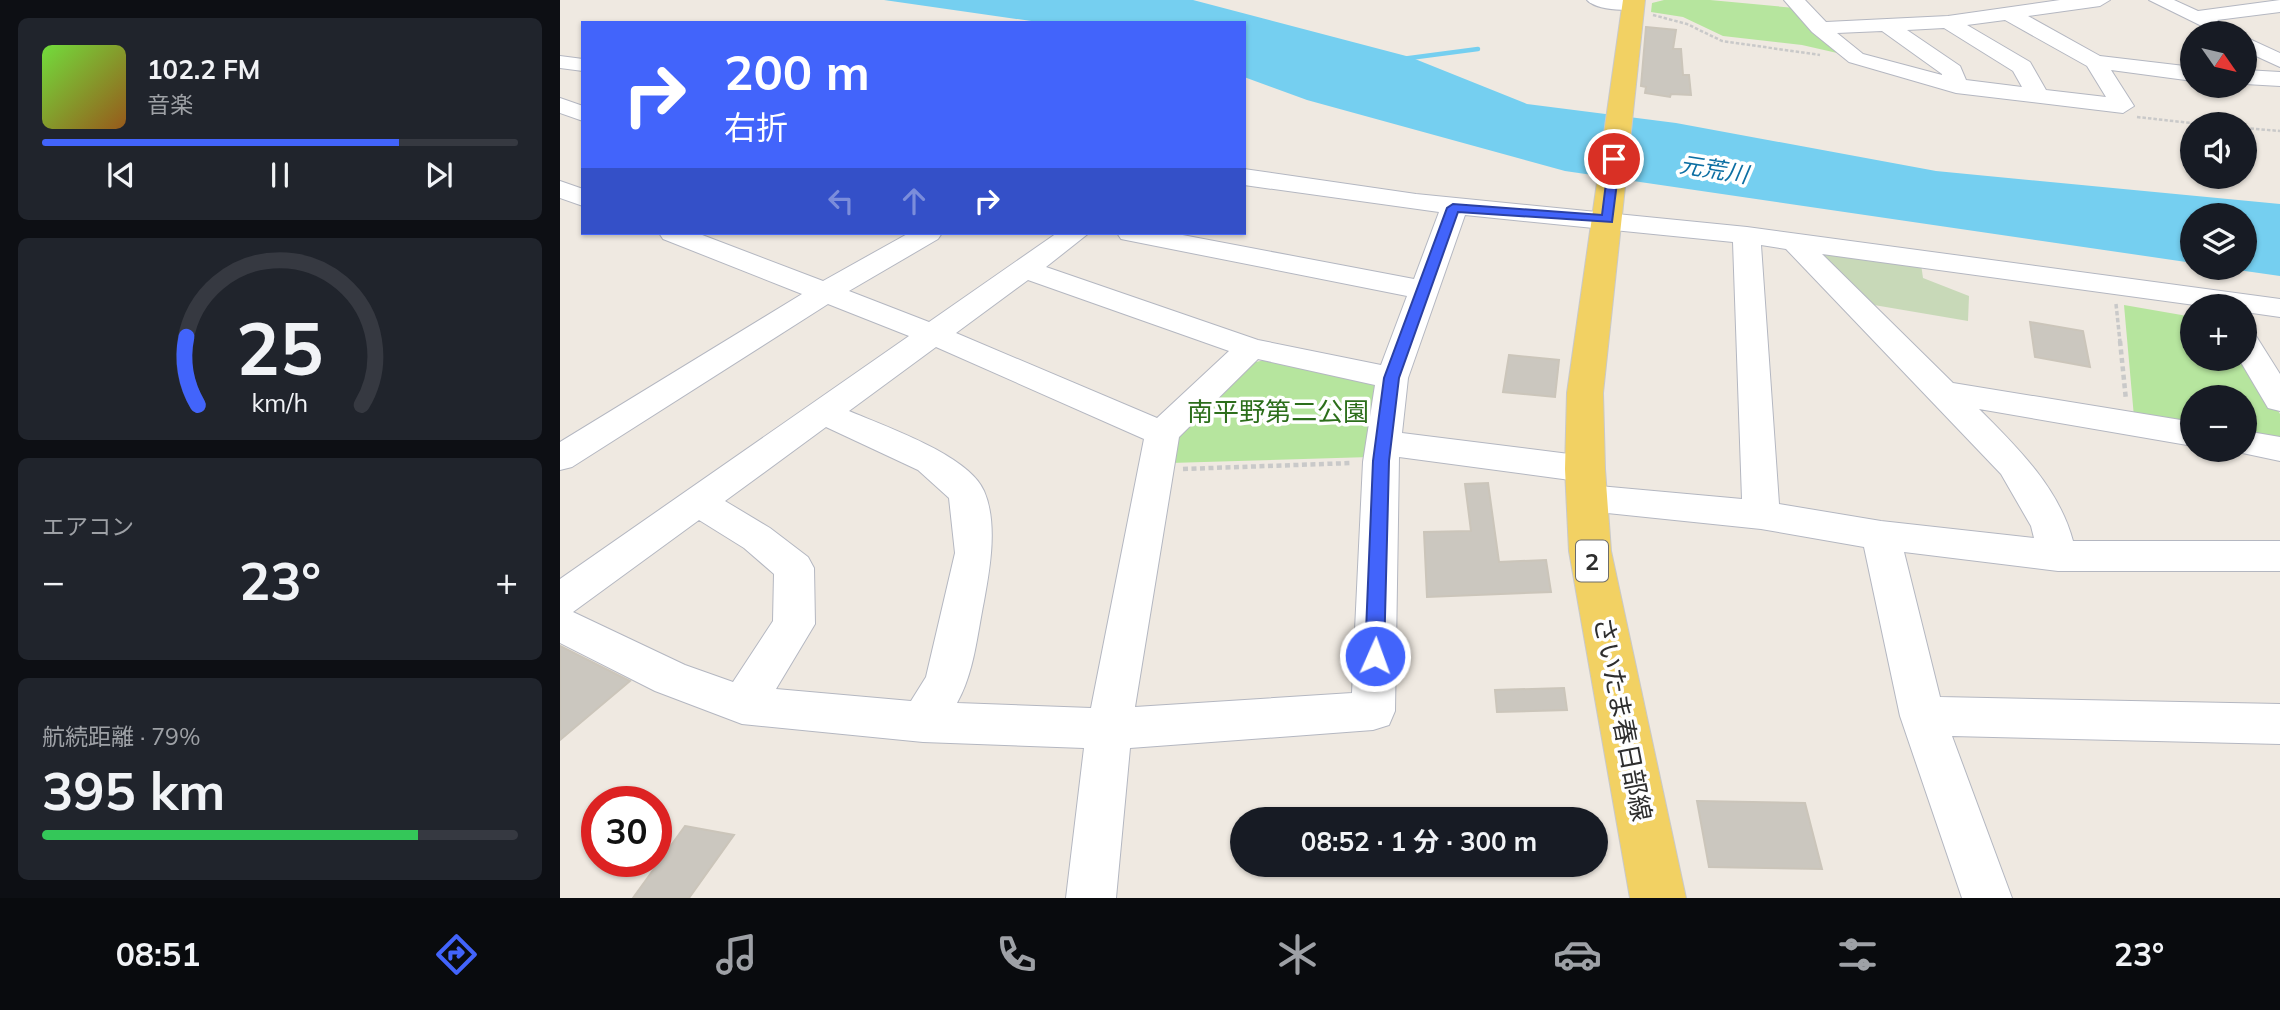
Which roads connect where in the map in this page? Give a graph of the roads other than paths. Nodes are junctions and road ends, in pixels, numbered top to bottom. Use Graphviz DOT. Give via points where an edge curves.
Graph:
graph roads {
  1 [pos="1597,0"];
  2 [pos="1794,0"];
  3 [pos="2100,0"];
  4 [pos="2159,0"];
  5 [pos="1633,2"];
  6 [pos="2280,6"];
  7 [pos="2249,10"];
  8 [pos="2007,13"];
  9 [pos="2196,17"];
  10 [pos="2204,21"];
  11 [pos="1948,22"];
  12 [pos="2280,23"];
  13 [pos="1888,26"];
  14 [pos="1819,28"];
  15 [pos="2258,50"];
  16 [pos="2280,61"];
  17 [pos="560,62"];
  18 [pos="2095,62"];
  19 [pos="581,65"];
  20 [pos="2180,72"];
  21 [pos="2258,78"];
  22 [pos="2280,79"];
  23 [pos="1956,86"];
  24 [pos="581,88"];
  25 [pos="560,96"];
  26 [pos="2039,97"];
  27 [pos="560,105"];
  28 [pos="581,113"];
  29 [pos="1246,177"];
  30 [pos="560,189"];
  31 [pos="581,197"];
  32 [pos="1455,206"];
  33 [pos="1608,212"];
  34 [pos="1747,234"];
  35 [pos="679,235"];
  36 [pos="923,235"];
  37 [pos="1072,235"];
  38 [pos="1141,235"];
  39 [pos="1795,242"];
  40 [pos="1024,269"];
  41 [pos="1423,290"];
  42 [pos="827,292"];
  43 [pos="2280,308"];
  44 [pos="2257,321"];
  45 [pos="2280,324"];
  46 [pos="932,334"];
  47 [pos="1251,348"];
  48 [pos="2257,363"];
  49 [pos="1392,378"];
  50 [pos="1943,392"];
  51 [pos="2280,400"];
  52 [pos="822,412"];
  53 [pos="2180,432"];
  54 [pos="2257,445"];
  55 [pos="2280,449"];
  56 [pos="1158,451"];
  57 [pos="1382,452"];
  58 [pos="560,457"];
  59 [pos="1586,483"];
  60 [pos="696,501"];
  61 [pos="1761,515"];
  62 [pos="1881,536"];
  63 [pos="2058,556"];
  64 [pos="2280,556"];
  65 [pos="560,600"];
  66 [pos="560,624"];
  67 [pos="741,705"];
  68 [pos="1922,716"];
  69 [pos="923,722"];
  70 [pos="2280,724"];
  71 [pos="1109,729"];
  72 [pos="1091,898"];
  73 [pos="1658,898"];
  74 [pos="1987,898"];
  1 -- 5 [label="street"];
  2 -- 14 [label="street"];
  3 -- 8 [label="street"];
  4 -- 9 [label="street"];
  5 -- 33 [label="main road, 2"];
  6 -- 7 [label="street"];
  7 -- 9 [label="street"];
  7 -- 12 [label="street"];
  8 -- 11 [label="street"];
  8 -- 18 [label="street"];
  9 -- 10 [label="street"];
  11 -- 13 [label="street"];
  11 -- 26 [label="street" via="2022,67"];
  13 -- 14 [label="street"];
  13 -- 23 [label="street" via="1952,71"];
  14 -- 23 [label="street" via="1856,58"];
  15 -- 16 [label="street"];
  17 -- 19 [label="street"];
  18 -- 20 [label="street"];
  18 -- 26 [label="street" via="2123,106"];
  21 -- 22 [label="street"];
  23 -- 26 [label="street"];
  24 -- 25 [label="street"];
  27 -- 28 [label="street"];
  29 -- 32 [label="street"];
  30 -- 31 [label="street"];
  32 -- 33 [label="street"];
  32 -- 41 [label="street"];
  33 -- 34 [label="street"];
  33 -- 59 [label="main road, さいたま春日部線 / 2" via="1586,393"];
  34 -- 39 [label="street"];
  34 -- 61 [label="street"];
  35 -- 42 [label="street"];
  36 -- 42 [label="street"];
  37 -- 40 [label="street"];
  38 -- 41 [label="street"];
  39 -- 43 [label="street"];
  39 -- 50 [label="street"];
  40 -- 46 [label="street"];
  40 -- 47 [label="street"];
  41 -- 49 [label="street"];
  42 -- 46 [label="street"];
  42 -- 58 [label="street"];
  44 -- 45 [label="street"];
  46 -- 52 [label="street"];
  46 -- 56 [label="street"];
  47 -- 49 [label="street"];
  47 -- 56 [label="street"];
  48 -- 51 [label="street"];
  49 -- 57 [label="street"];
  50 -- 53 [label="street"];
  50 -- 63 [label="street" via="2014,465 2050,525"];
  52 -- 60 [label="street"];
  52 -- 69 [label="street" via="931,461 967,492 974,553 947,681"];
  54 -- 55 [label="street"];
  56 -- 71 [label="street"];
  57 -- 59 [label="street"];
  57 -- 71 [label="street" via="1373,711"];
  59 -- 61 [label="street"];
  59 -- 73 [label="main road, さいたま春日部線 / 2" via="1590,551"];
  60 -- 65 [label="street"];
  60 -- 67 [label="street" via="757,538 794,568 794,624"];
  61 -- 62 [label="street"];
  62 -- 63 [label="street"];
  62 -- 68 [label="street"];
  63 -- 64 [label="street"];
  66 -- 67 [label="street" via="670,678"];
  67 -- 69 [label="street"];
  68 -- 70 [label="street"];
  68 -- 74 [label="street"];
  69 -- 71 [label="street"];
  71 -- 72 [label="street"];
}
